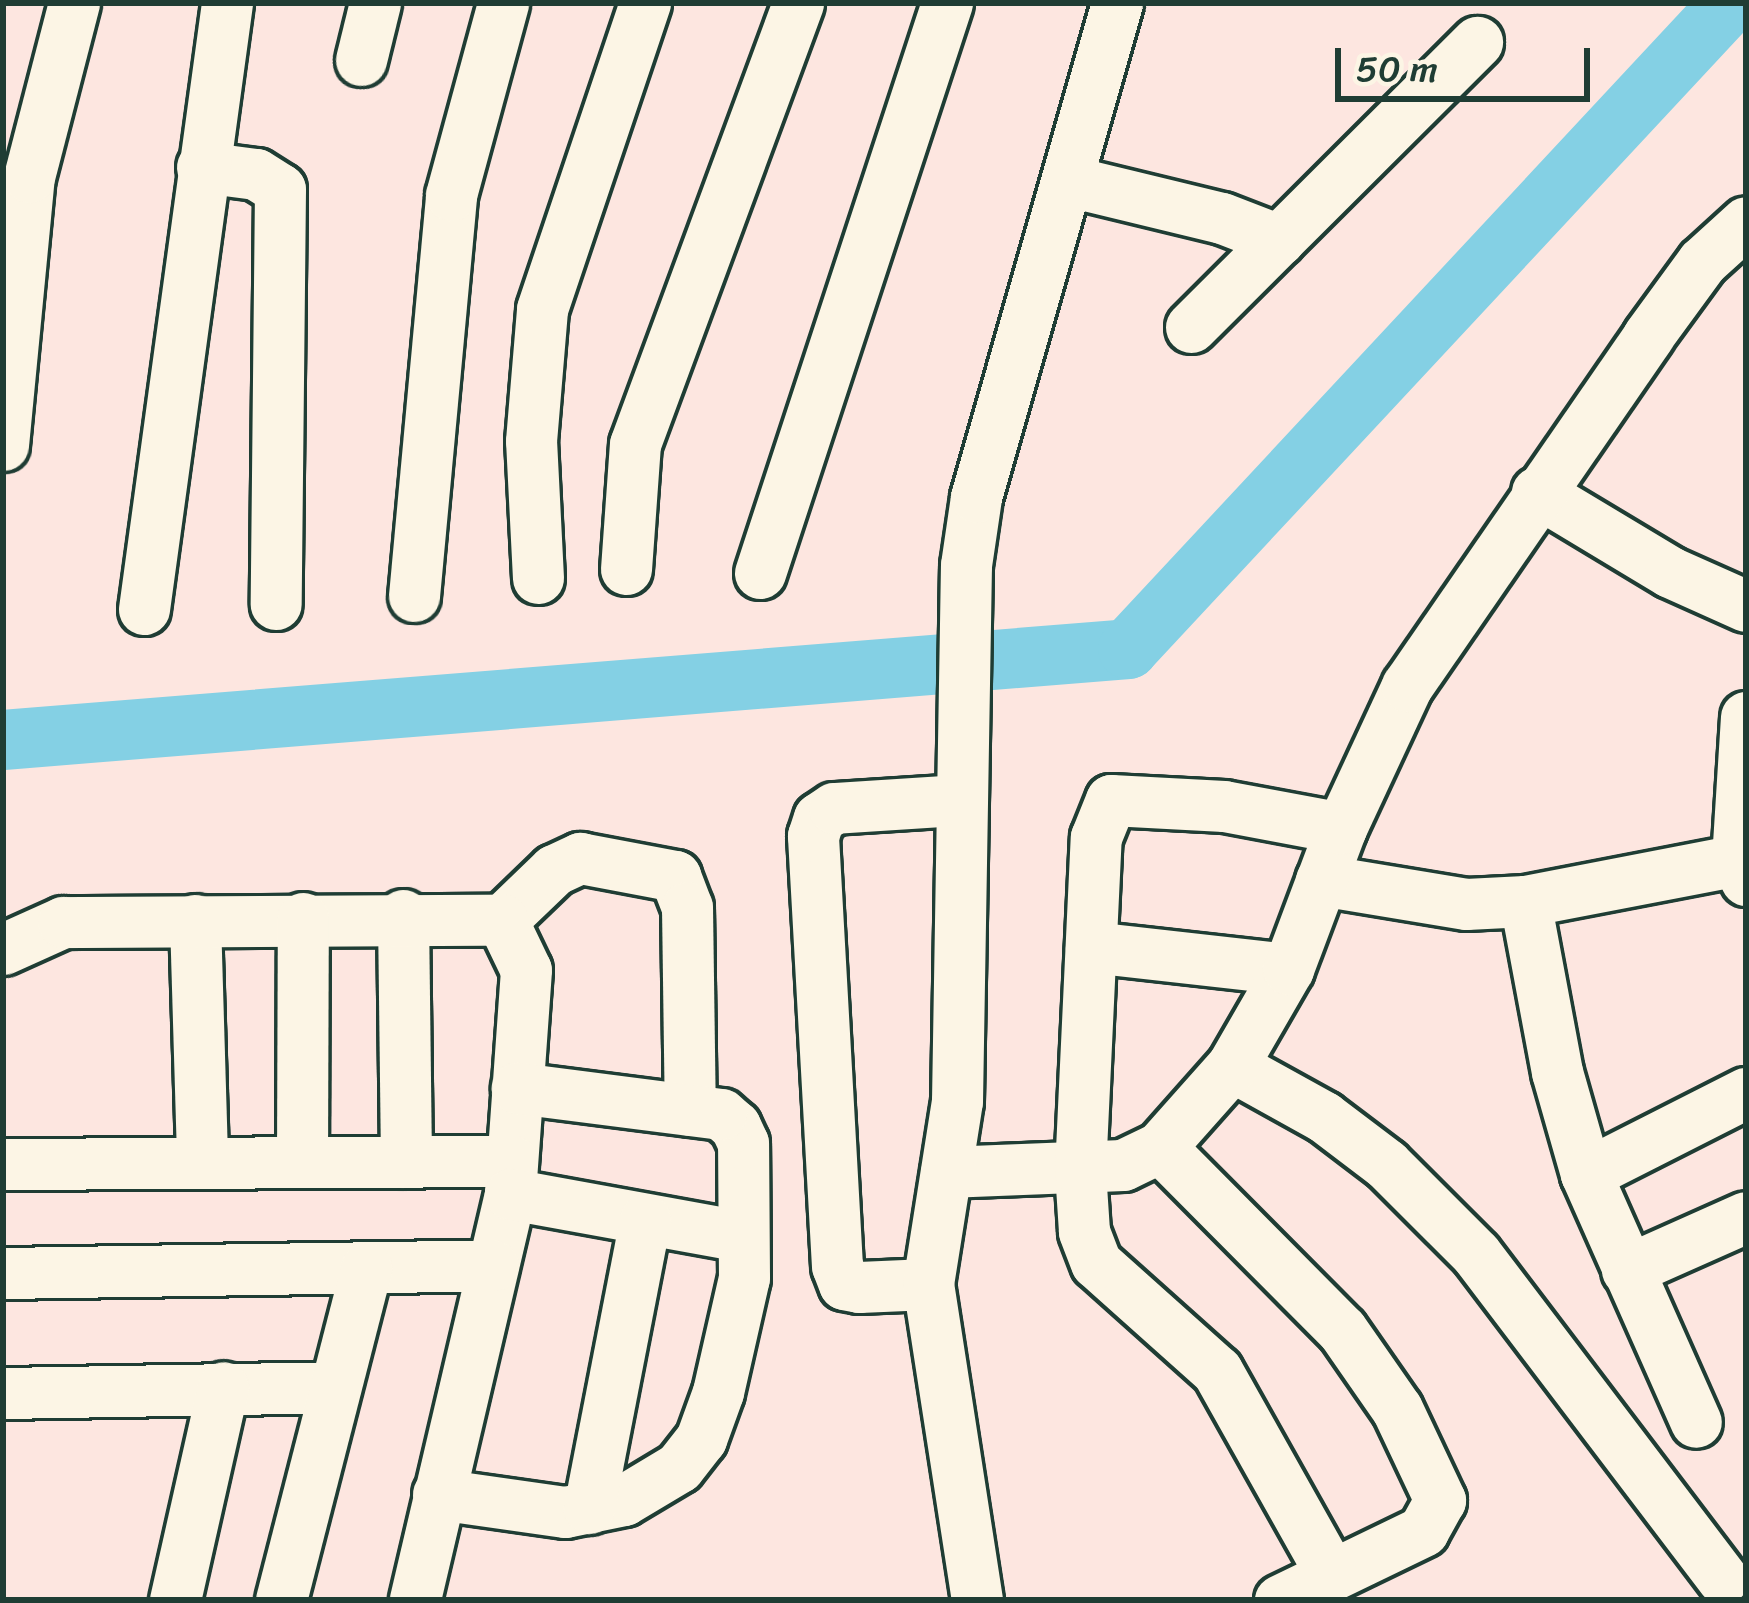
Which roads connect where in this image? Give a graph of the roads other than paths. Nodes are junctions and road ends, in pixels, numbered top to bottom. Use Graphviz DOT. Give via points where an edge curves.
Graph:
graph roads {
  1 [pos="74,3"];
  2 [pos="227,3"];
  3 [pos="376,3"];
  4 [pos="503,3"];
  5 [pos="645,3"];
  6 [pos="798,3"];
  7 [pos="947,3"];
  8 [pos="1118,3"];
  9 [pos="1477,42"];
  10 [pos="361,60"];
  11 [pos="202,167"];
  12 [pos="1069,181"];
  13 [pos="1746,222"];
  14 [pos="1279,240"];
  15 [pos="1191,327"];
  16 [pos="3,445"];
  17 [pos="1537,491"];
  18 [pos="626,568"];
  19 [pos="760,573"];
  20 [pos="538,578"];
  21 [pos="414,596"];
  22 [pos="276,604"];
  23 [pos="1746,606"];
  24 [pos="144,609"];
  25 [pos="1746,718"];
  26 [pos="958,775"];
  27 [pos="1341,828"];
  28 [pos="1742,870"];
  29 [pos="1322,880"];
  30 [pos="1525,901"];
  31 [pos="403,914"];
  32 [pos="303,918"];
  33 [pos="195,920"];
  34 [pos="502,920"];
  35 [pos="1091,947"];
  36 [pos="3,949"];
  37 [pos="1288,969"];
  38 [pos="1232,1066"];
  39 [pos="517,1088"];
  40 [pos="1746,1093"];
  41 [pos="690,1110"];
  42 [pos="1160,1147"];
  43 [pos="202,1162"];
  44 [pos="302,1162"];
  45 [pos="406,1162"];
  46 [pos="3,1164"];
  47 [pos="946,1172"];
  48 [pos="1080,1172"];
  49 [pos="1586,1174"];
  50 [pos="511,1178"];
  51 [pos="1746,1217"];
  52 [pos="645,1219"];
  53 [pos="742,1236"];
  54 [pos="493,1265"];
  55 [pos="366,1268"];
  56 [pos="1627,1270"];
  57 [pos="3,1273"];
  58 [pos="928,1284"];
  59 [pos="223,1387"];
  60 [pos="333,1387"];
  61 [pos="3,1393"];
  62 [pos="1696,1423"];
  63 [pos="438,1494"];
  64 [pos="589,1508"];
  65 [pos="1330,1574"];
  66 [pos="1721,1584"];
  67 [pos="175,1600"];
  68 [pos="280,1600"];
  69 [pos="415,1600"];
  70 [pos="977,1600"];
  71 [pos="1280,1600"];
  1 -- 16 [label="street" via="29,177"];
  2 -- 11 [label="street"];
  3 -- 10 [label="street"];
  4 -- 21 [label="street" via="451,195"];
  5 -- 20 [label="street" via="542,309 531,441"];
  6 -- 18 [label="street" via="634,444"];
  7 -- 19 [label="street"];
  8 -- 12 [label="street"];
  9 -- 14 [label="street"];
  11 -- 22 [label="street" via="256,174 280,189"];
  11 -- 24 [label="street"];
  12 -- 14 [label="street"];
  12 -- 26 [label="street" via="976,497"];
  13 -- 17 [label="street" via="1702,262"];
  14 -- 15 [label="street"];
  17 -- 23 [label="street" via="1670,572"];
  17 -- 27 [label="street" via="1407,686"];
  25 -- 28 [label="street"];
  26 -- 47 [label="street" via="957,1101"];
  26 -- 58 [label="street" via="834,808 813,836 837,1267 844,1284 859,1287"];
  27 -- 29 [label="street"];
  27 -- 35 [label="street" via="1224,806 1111,800 1096,837"];
  28 -- 30 [label="street"];
  29 -- 30 [label="street" via="1466,904"];
  29 -- 37 [label="street"];
  30 -- 49 [label="street" via="1557,1072"];
  31 -- 32 [label="street"];
  31 -- 34 [label="street"];
  31 -- 45 [label="street"];
  32 -- 33 [label="street"];
  32 -- 44 [label="street"];
  33 -- 36 [label="street" via="63,922"];
  33 -- 43 [label="street"];
  34 -- 39 [label="street" via="526,970"];
  34 -- 41 [label="street" via="554,870 580,858 675,876 688,907"];
  35 -- 37 [label="street"];
  35 -- 48 [label="street"];
  37 -- 38 [label="street"];
  38 -- 42 [label="street"];
  38 -- 66 [label="street" via="1370,1152 1476,1254"];
  39 -- 41 [label="street"];
  39 -- 50 [label="street"];
  40 -- 49 [label="street"];
  41 -- 53 [label="street" via="721,1114 743,1143"];
  42 -- 48 [label="street"];
  42 -- 65 [label="street" via="1342,1330 1432,1476 1437,1517 1423,1532"];
  43 -- 44 [label="street"];
  43 -- 46 [label="street"];
  44 -- 45 [label="street"];
  45 -- 50 [label="street"];
  47 -- 48 [label="street"];
  47 -- 58 [label="street"];
  48 -- 65 [label="street" via="1084,1231 1096,1264 1217,1371"];
  49 -- 56 [label="street"];
  50 -- 52 [label="street"];
  50 -- 54 [label="street"];
  51 -- 56 [label="street"];
  52 -- 53 [label="street"];
  52 -- 64 [label="street"];
  53 -- 64 [label="street" via="744,1278 700,1439 679,1467 624,1501"];
  54 -- 55 [label="street"];
  54 -- 63 [label="street"];
  55 -- 57 [label="street"];
  55 -- 60 [label="street"];
  56 -- 62 [label="street"];
  58 -- 70 [label="street"];
  59 -- 60 [label="street"];
  59 -- 61 [label="street"];
  59 -- 67 [label="street"];
  60 -- 68 [label="street"];
  63 -- 64 [label="street" via="565,1512"];
  63 -- 69 [label="street"];
  65 -- 71 [label="street"];
}
